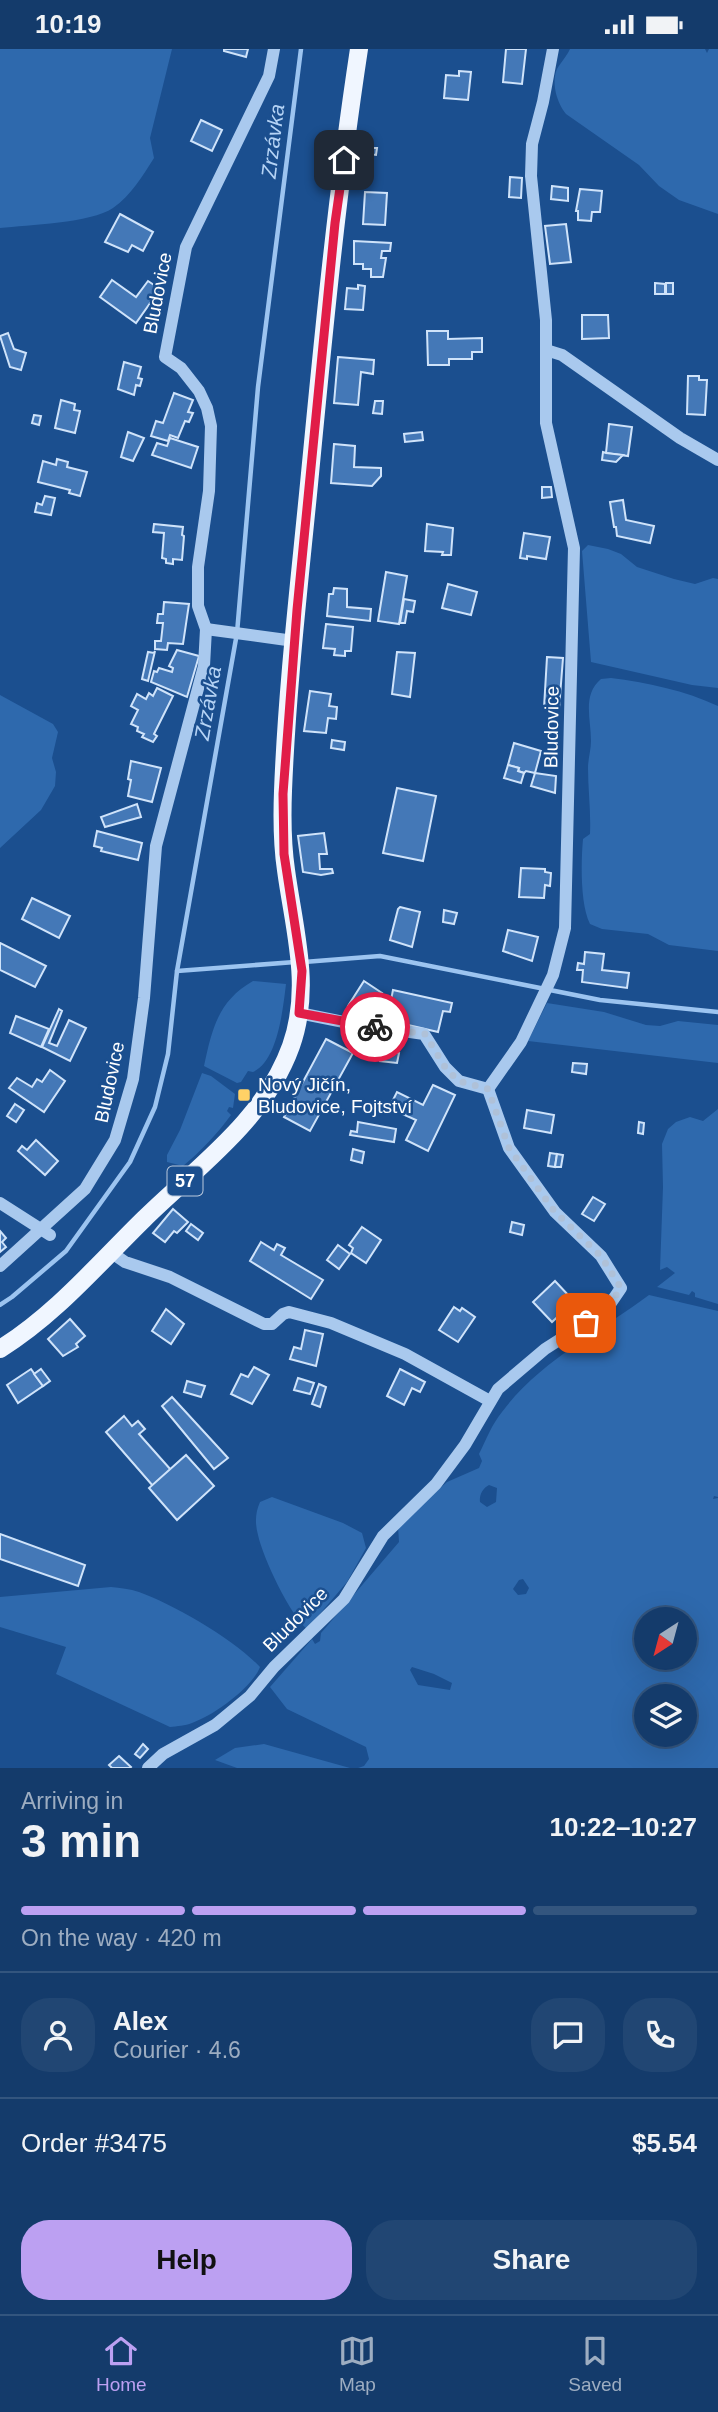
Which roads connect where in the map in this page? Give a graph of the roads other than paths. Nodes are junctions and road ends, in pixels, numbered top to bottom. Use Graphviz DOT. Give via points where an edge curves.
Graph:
graph roads {
  1 [pos="274,49"];
  2 [pos="359,49"];
  3 [pos="553,49"];
  4 [pos="546,350"];
  5 [pos="718,460"];
  6 [pos="212,630"];
  7 [pos="294,641"];
  8 [pos="299,1013"];
  9 [pos="488,1089"];
  10 [pos="0,1203"];
  11 [pos="45,1231"];
  12 [pos="111,1252"];
  13 [pos="0,1266"];
  14 [pos="0,1349"];
  15 [pos="490,1401"];
  16 [pos="148,1768"];
  1 -- 6 [label="street, Bludovice" via="269,76 186,247 165,357 181,368 199,391 211,426 198,606"];
  2 -- 7 [label="main road, 57" via="335,223"];
  3 -- 4 [label="street, Bludovice" via="532,144 531,176"];
  4 -- 5 [label="street" via="562,355"];
  4 -- 9 [label="street, Bludovice" via="546,423 574,548 565,928 553,975 532,1020"];
  6 -- 7 [label="street"];
  6 -- 11 [label="street, Bludovice" via="156,846 144,998 132,1079 116,1140 85,1189"];
  7 -- 8 [label="main road, 57" via="282,825 302,971"];
  8 -- 9 [label="street" via="425,1034 458,1081"];
  8 -- 12 [label="main road, 57" via="284,1063 259,1105 217,1152"];
  9 -- 15 [label="street, Bludovice" via="509,1148 555,1212 601,1256 621,1288 606,1310 545,1349"];
  10 -- 11 [label="street"];
  11 -- 13 [label="street, Bludovice"];
  12 -- 14 [label="main road, 57" via="62,1301"];
  12 -- 15 [label="street" via="264,1324 292,1312 345,1328 405,1354"];
  15 -- 16 [label="street, Bludovice" via="436,1484 383,1536 344,1599 250,1696 215,1725 163,1754"];
}
